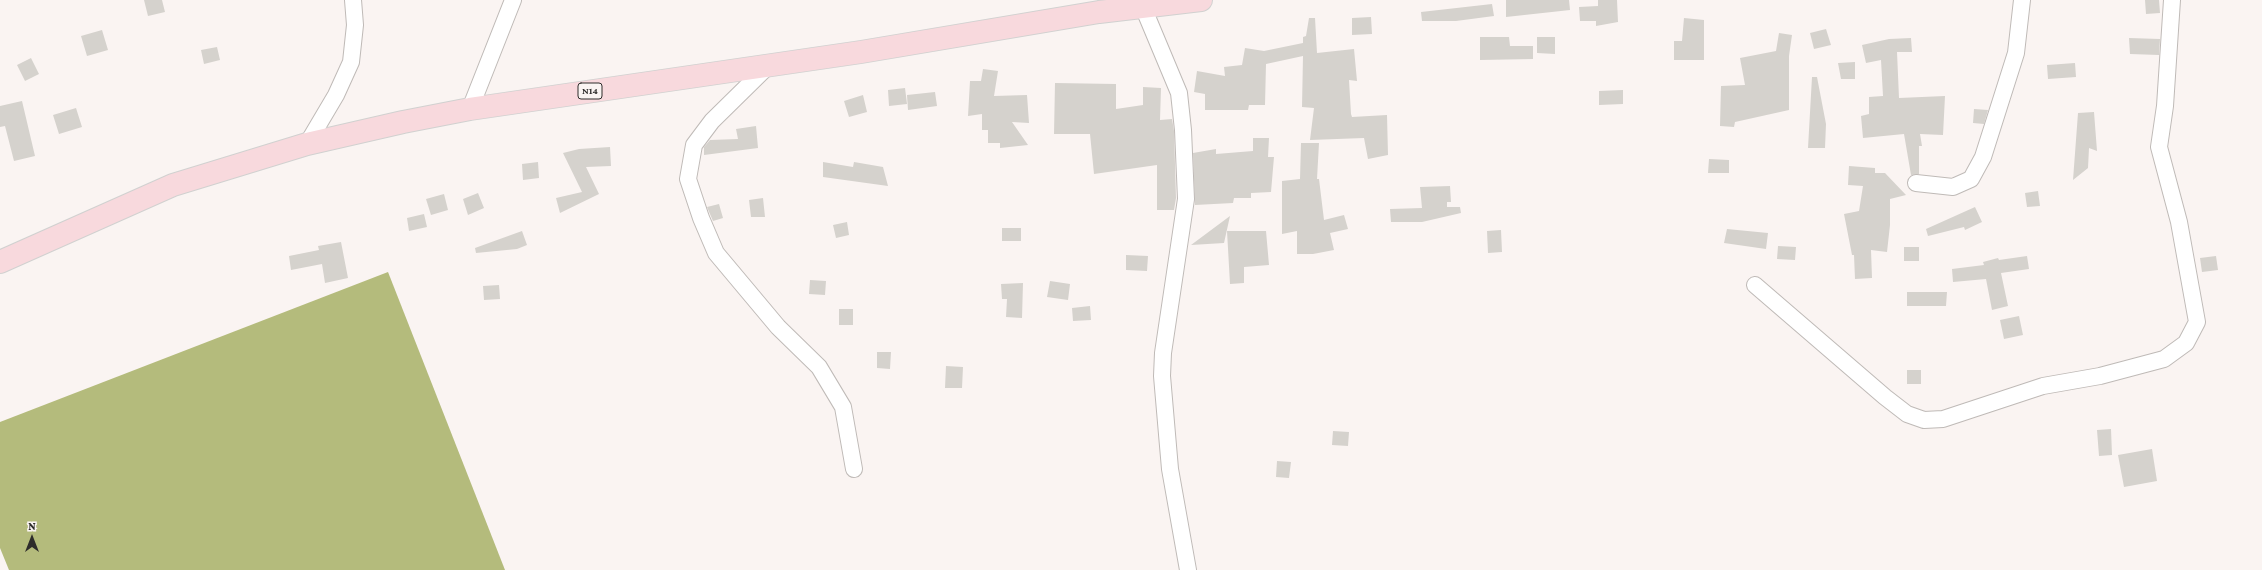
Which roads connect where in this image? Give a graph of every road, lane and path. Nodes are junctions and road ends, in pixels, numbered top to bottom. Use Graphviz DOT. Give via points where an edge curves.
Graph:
graph roads {
  1 [pos="353,0"];
  2 [pos="514,0"];
  3 [pos="1200,0"];
  4 [pos="2022,0"];
  5 [pos="2172,0"];
  6 [pos="1167,2"];
  7 [pos="1098,6"];
  8 [pos="1143,7"];
  9 [pos="770,65"];
  10 [pos="470,109"];
  11 [pos="307,144"];
  12 [pos="1916,182"];
  13 [pos="0,262"];
  14 [pos="1755,285"];
  15 [pos="854,469"];
  16 [pos="1188,570"];
  1 -- 11 [label="street" via="355,25 351,62 336,95"];
  2 -- 10 [label="street"];
  3 -- 6 [label="main road, N14"];
  4 -- 12 [label="street" via="2016,53 1983,158 1974,174 1971,179 1953,187"];
  5 -- 14 [label="street" via="2166,98 2159,147 2179,222 2197,322 2186,344 2164,359 2100,376 2043,386 1943,419 1924,420 1907,414 1885,397"];
  6 -- 8 [label="main road, N14"];
  7 -- 8 [label="main road, N14"];
  7 -- 9 [label="main road, N14" via="861,52"];
  8 -- 16 [label="street" via="1179,93 1183,130 1186,199 1163,353 1162,376 1170,469"];
  9 -- 10 [label="main road, N14"];
  9 -- 15 [label="street" via="712,121 694,145 688,179 700,218 716,253 778,328 818,367 843,407"];
  10 -- 11 [label="main road, N14"];
  11 -- 13 [label="main road, N14" via="174,185"];
}
